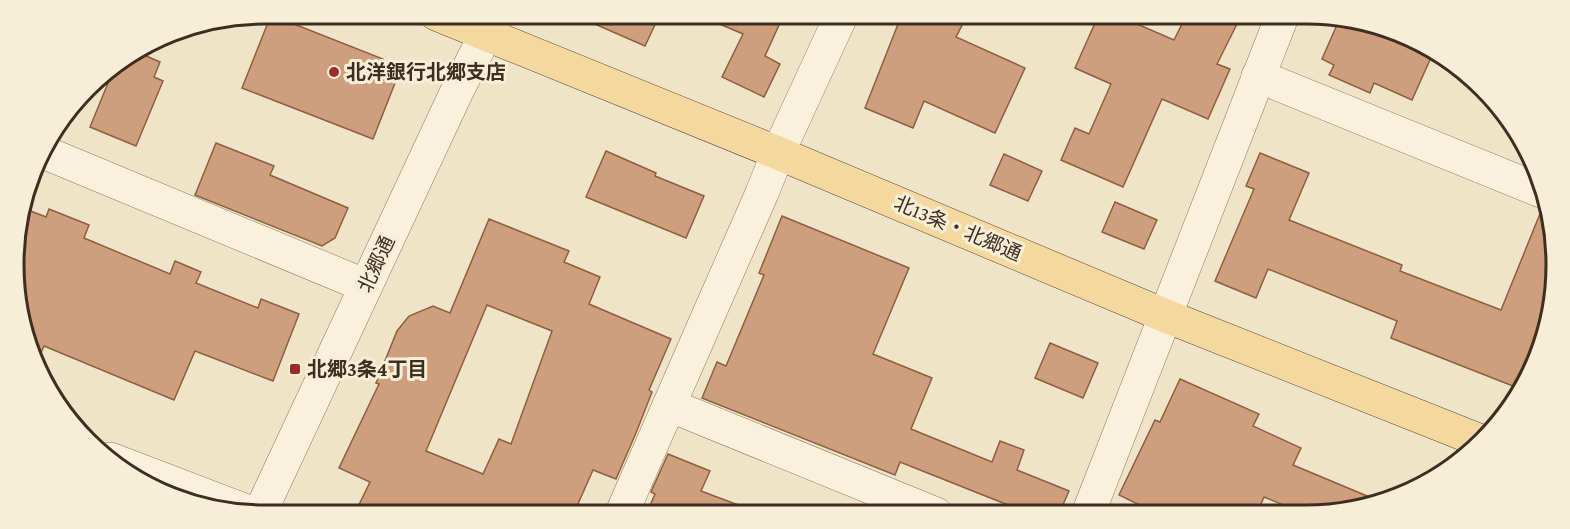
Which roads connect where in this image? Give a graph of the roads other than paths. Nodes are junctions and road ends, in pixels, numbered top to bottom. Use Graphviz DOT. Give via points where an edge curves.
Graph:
graph roads {
  1 [pos="837,24"];
  2 [pos="1279,24"];
  3 [pos="492,25"];
  4 [pos="1257,76"];
  5 [pos="778,153"];
  6 [pos="51,155"];
  7 [pos="1533,188"];
  8 [pos="366,286"];
  9 [pos="1166,316"];
  10 [pos="669,405"];
  11 [pos="1473,438"];
  12 [pos="140,470"];
  13 [pos="221,501"];
  14 [pos="261,505"];
  15 [pos="625,505"];
  16 [pos="914,505"];
  17 [pos="1092,505"];
  1 -- 5 [label="street"];
  2 -- 4 [label="street"];
  3 -- 5 [label="main road, 北13条・北郷通"];
  3 -- 8 [label="street, 北郷通"];
  4 -- 7 [label="street"];
  4 -- 9 [label="street"];
  5 -- 9 [label="main road, 北13条・北郷通"];
  5 -- 10 [label="street"];
  6 -- 8 [label="street"];
  8 -- 14 [label="street, 北郷通"];
  9 -- 11 [label="main road, 北13条・北郷通"];
  9 -- 17 [label="street"];
  10 -- 15 [label="street"];
  10 -- 16 [label="street"];
  12 -- 13 [label="street"];
}
